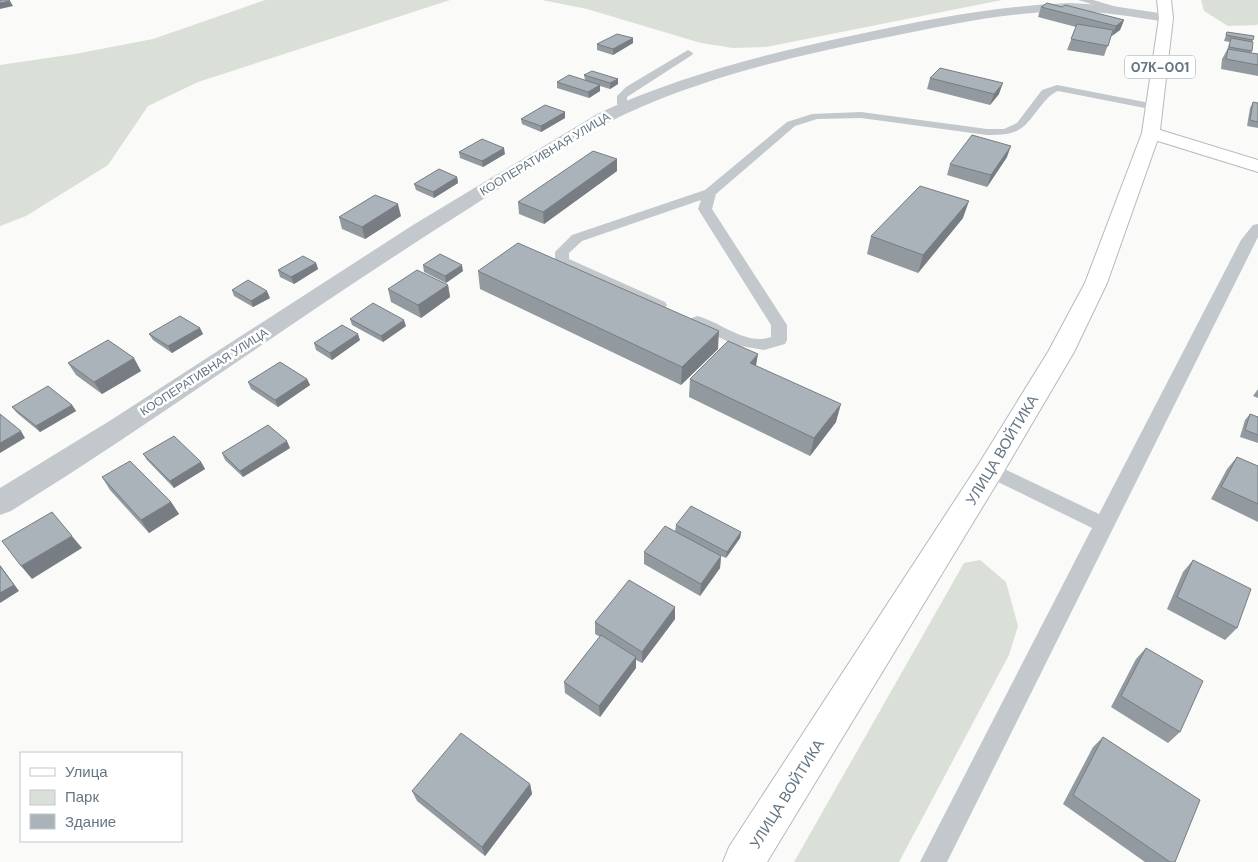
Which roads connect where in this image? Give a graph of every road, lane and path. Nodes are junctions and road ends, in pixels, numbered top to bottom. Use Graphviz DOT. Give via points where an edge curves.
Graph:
graph roads {
  1 [pos="1082,0"];
  2 [pos="1100,0"];
  3 [pos="1165,9"];
  4 [pos="1139,14"];
  5 [pos="688,53"];
  6 [pos="629,107"];
  7 [pos="1153,120"];
  8 [pos="1258,166"];
  9 [pos="710,193"];
  10 [pos="1258,228"];
  11 [pos="669,309"];
  12 [pos="687,317"];
  13 [pos="990,470"];
  14 [pos="0,502"];
  15 [pos="1104,526"];
  16 [pos="744,862"];
  17 [pos="933,862"];
  1 -- 4 [label="lane"];
  2 -- 4 [label="lane"];
  3 -- 4 [label="street, КООПЕРАТИВНАЯ УЛИЦА"];
  3 -- 7 [label="main road, УЛИЦА ВОЙТИКА / 07К-001"];
  4 -- 6 [label="street, КООПЕРАТИВНАЯ УЛИЦА" via="1072,7 965,17 822,47 736,70 650,97"];
  5 -- 6 [label="lane" via="626,92 621,102"];
  6 -- 14 [label="street, КООПЕРАТИВНАЯ УЛИЦА" via="602,119 420,229 68,461"];
  7 -- 8 [label="main road"];
  7 -- 9 [label="lane" via="1057,88 1046,92 1021,125 1006,132 861,115 816,116 790,124"];
  7 -- 13 [label="main road, УЛИЦА ВОЙТИКА" via="1096,283 1061,352"];
  9 -- 11 [label="lane" via="577,238 562,252 562,261"];
  9 -- 12 [label="lane" via="706,209 779,325 779,340 764,345 741,341"];
  10 -- 15 [label="lane" via="1248,240"];
  13 -- 15 [label="lane"];
  13 -- 16 [label="main road, УЛИЦА ВОЙТИКА"];
  15 -- 17 [label="lane"];
}
